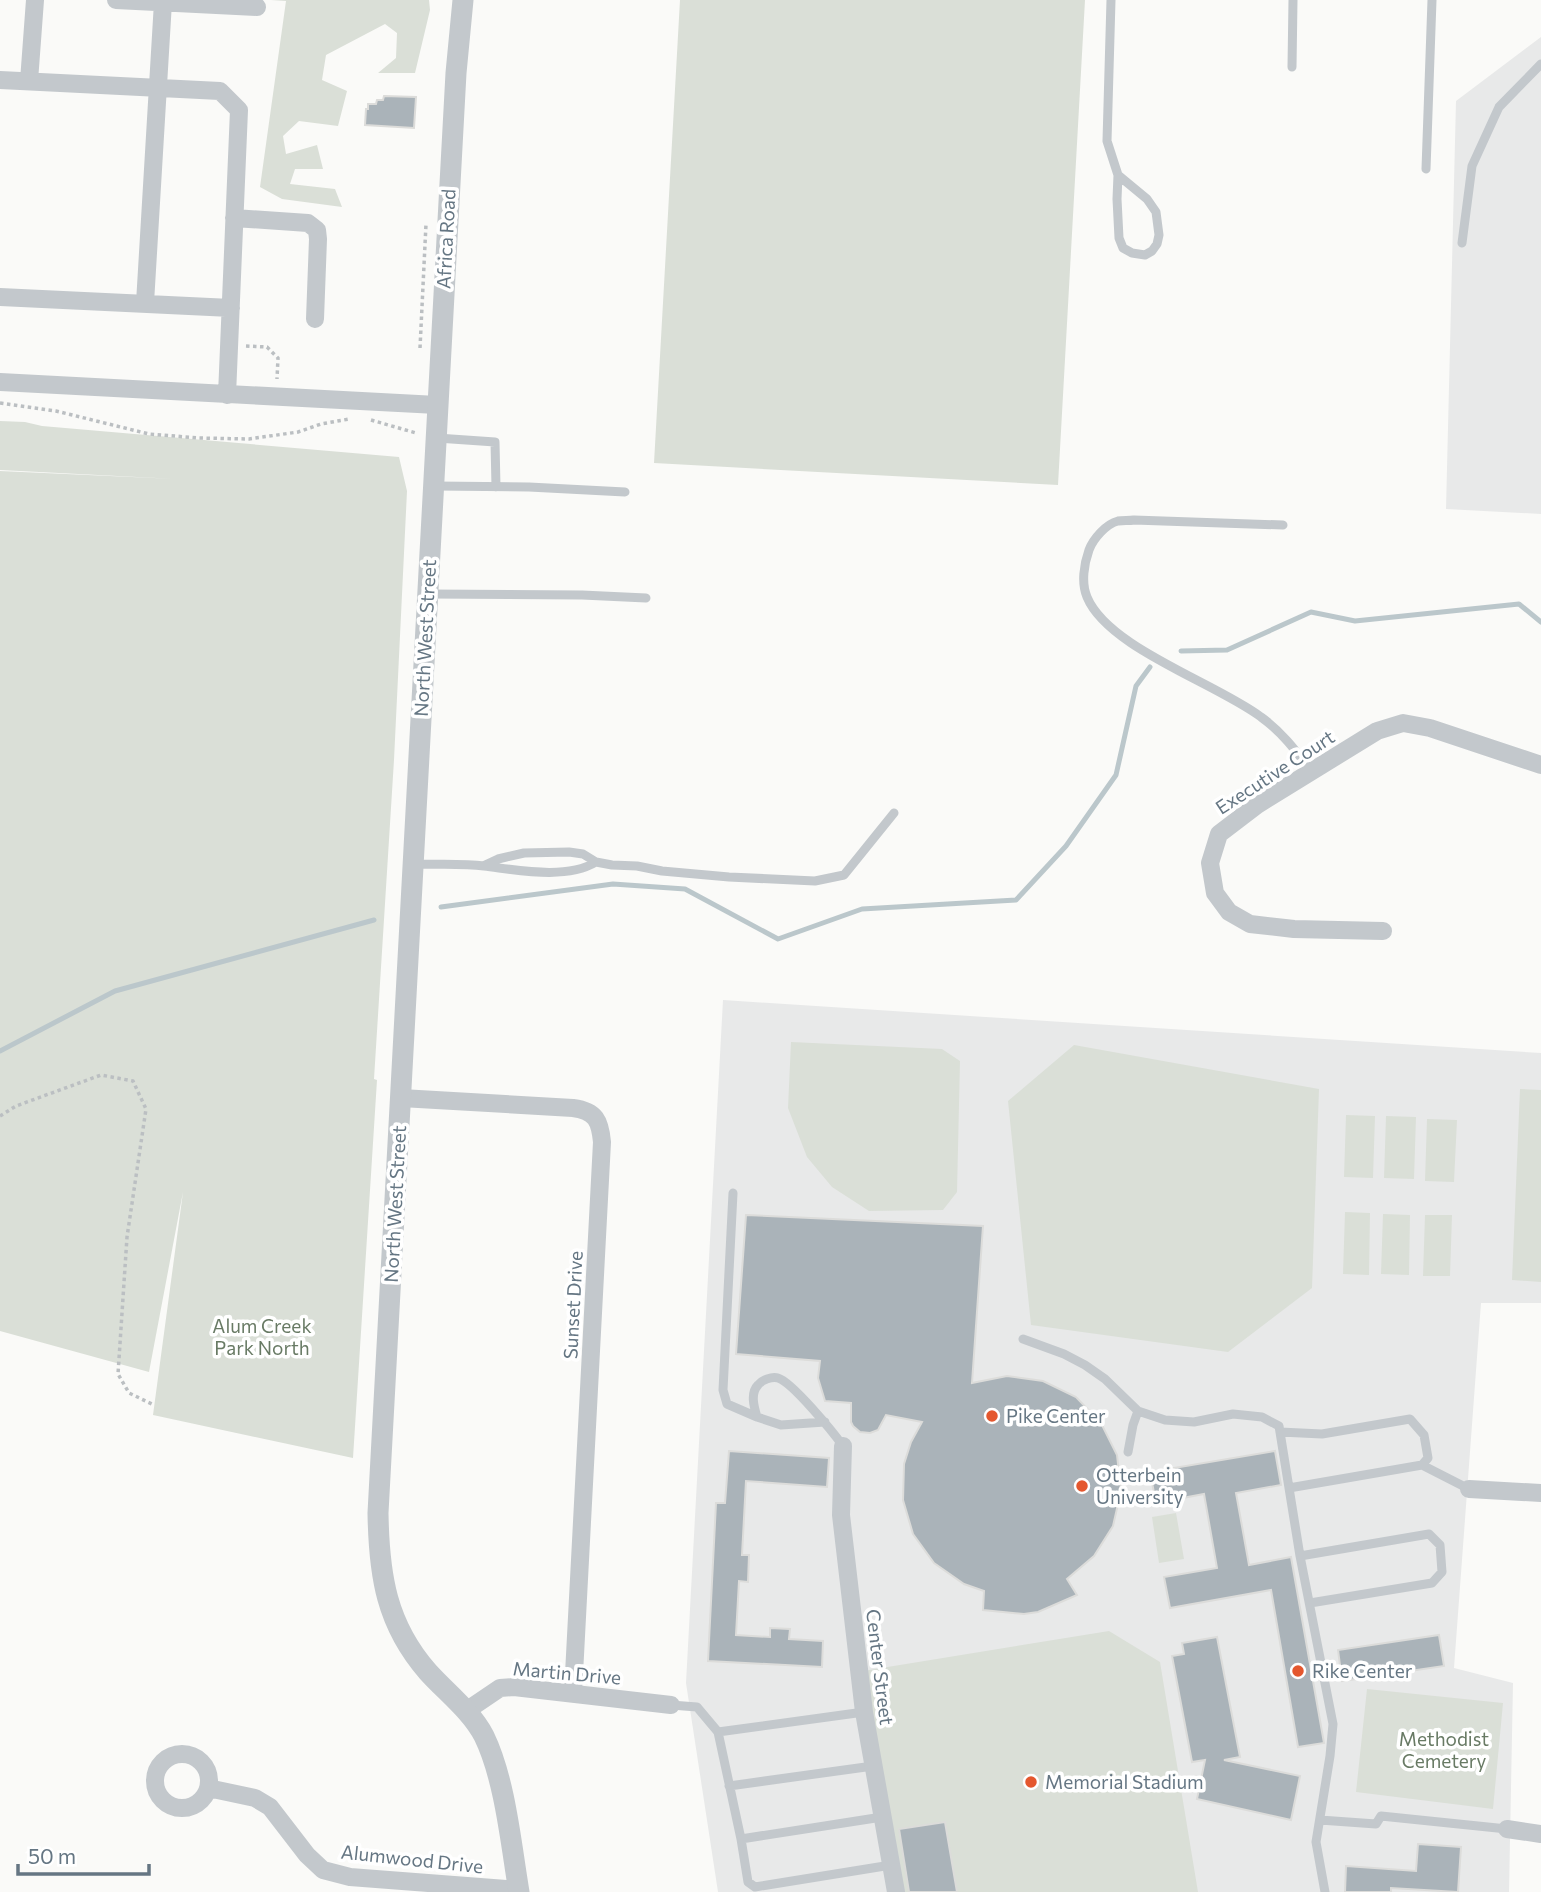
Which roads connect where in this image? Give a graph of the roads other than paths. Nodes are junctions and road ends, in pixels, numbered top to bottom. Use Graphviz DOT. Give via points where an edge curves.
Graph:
graph roads {
  1 [pos="35,0"];
  2 [pos="116,0"];
  3 [pos="463,0"];
  4 [pos="1111,0"];
  5 [pos="1293,0"];
  6 [pos="1432,0"];
  7 [pos="163,2"];
  8 [pos="257,7"];
  9 [pos="1541,64"];
  10 [pos="1292,67"];
  11 [pos="0,80"];
  12 [pos="29,81"];
  13 [pos="158,87"];
  14 [pos="1426,169"];
  15 [pos="1118,175"];
  16 [pos="234,218"];
  17 [pos="1462,243"];
  18 [pos="0,297"];
  19 [pos="145,303"];
  20 [pos="231,308"];
  21 [pos="315,319"];
  22 [pos="0,382"];
  23 [pos="227,395"];
  24 [pos="437,405"];
  25 [pos="426,436"];
  26 [pos="433,483"];
  27 [pos="496,487"];
  28 [pos="625,492"];
  29 [pos="1283,525"];
  30 [pos="427,594"];
  31 [pos="646,598"];
  32 [pos="1541,765"];
  33 [pos="1312,772"];
  34 [pos="894,813"];
  35 [pos="596,862"];
  36 [pos="413,864"];
  37 [pos="483,866"];
  38 [pos="1382,931"];
  39 [pos="401,1098"];
  40 [pos="733,1193"];
  41 [pos="1023,1339"];
  42 [pos="1138,1411"];
  43 [pos="757,1417"];
  44 [pos="825,1422"];
  45 [pos="1280,1432"];
  46 [pos="843,1446"];
  47 [pos="1128,1452"];
  48 [pos="1422,1465"];
  49 [pos="1289,1488"];
  50 [pos="1469,1489"];
  51 [pos="1541,1493"];
  52 [pos="1300,1556"];
  53 [pos="1310,1603"];
  54 [pos="573,1693"];
  55 [pos="671,1705"];
  56 [pos="466,1711"];
  57 [pos="864,1712"];
  58 [pos="718,1732"];
  59 [pos="873,1766"];
  60 [pos="730,1786"];
  61 [pos="208,1788"];
  62 [pos="882,1817"];
  63 [pos="1320,1820"];
  64 [pos="1507,1829"];
  65 [pos="1541,1835"];
  66 [pos="741,1839"];
  67 [pos="891,1865"];
  68 [pos="519,1891"];
  69 [pos="896,1892"];
  70 [pos="1325,1892"];
  1 -- 12 [label="street"];
  2 -- 7 [label="street"];
  3 -- 24 [label="street, Africa Road"];
  4 -- 15 [label="lane" via="1107,141"];
  5 -- 10 [label="lane"];
  6 -- 14 [label="lane"];
  7 -- 8 [label="street"];
  7 -- 13 [label="street"];
  9 -- 17 [label="lane" via="1499,107 1472,166"];
  11 -- 12 [label="street"];
  12 -- 13 [label="street"];
  13 -- 16 [label="street" via="220,91 239,110"];
  13 -- 19 [label="street"];
  15 -- 15 [label="lane" via="1156,212 1157,244 1145,254 1123,248 1119,238"];
  16 -- 20 [label="street"];
  16 -- 21 [label="street" via="308,223 317,230"];
  18 -- 19 [label="street"];
  19 -- 20 [label="street"];
  20 -- 23 [label="street"];
  22 -- 23 [label="street"];
  23 -- 24 [label="street"];
  24 -- 25 [label="street, Africa Road"];
  25 -- 26 [label="street, Africa Road"];
  25 -- 27 [label="lane" via="495,442"];
  26 -- 27 [label="lane"];
  26 -- 30 [label="street, North West Street"];
  27 -- 28 [label="lane"];
  29 -- 33 [label="lane" via="1117,521 1093,541 1083,577 1086,597 1112,629 1261,716"];
  30 -- 31 [label="lane"];
  30 -- 36 [label="street, North West Street"];
  32 -- 33 [label="street, Executive Court" via="1403,723 1377,731"];
  33 -- 38 [label="street, Executive Court" via="1219,834 1210,863 1215,893 1229,912 1250,925"];
  34 -- 35 [label="lane" via="851,869 835,878 729,877"];
  35 -- 37 [label="lane" via="558,871 520,872"];
  35 -- 37 [label="lane" via="583,854 545,852 512,855"];
  36 -- 37 [label="lane"];
  36 -- 39 [label="street, North West Street"];
  39 -- 54 [label="street, Sunset Drive" via="573,1108 589,1112 600,1125"];
  39 -- 56 [label="street, North West Street" via="379,1546 385,1594 400,1631 427,1671"];
  40 -- 43 [label="lane" via="723,1390 727,1404"];
  41 -- 42 [label="lane" via="1085,1365"];
  42 -- 45 [label="lane" via="1175,1421 1233,1414 1262,1418 1279,1426"];
  42 -- 47 [label="lane"];
  43 -- 44 [label="lane" via="782,1425"];
  43 -- 44 [label="lane" via="754,1396 758,1385 777,1377"];
  44 -- 46 [label="lane"];
  45 -- 48 [label="lane" via="1322,1434 1410,1419 1424,1435 1428,1458"];
  45 -- 49 [label="lane"];
  46 -- 57 [label="street, Center Street" via="841,1515"];
  48 -- 49 [label="lane"];
  48 -- 50 [label="lane"];
  49 -- 52 [label="lane"];
  50 -- 51 [label="street"];
  52 -- 53 [label="lane"];
  52 -- 53 [label="lane" via="1429,1534 1440,1545 1442,1572 1432,1583"];
  53 -- 63 [label="lane" via="1333,1724"];
  54 -- 55 [label="street, Martin Drive"];
  54 -- 56 [label="street, Martin Drive" via="500,1688"];
  55 -- 58 [label="lane" via="697,1707"];
  56 -- 68 [label="street, North West Street" via="490,1749 499,1776"];
  57 -- 58 [label="lane"];
  57 -- 59 [label="street, Center Street"];
  58 -- 60 [label="lane"];
  59 -- 60 [label="lane"];
  59 -- 62 [label="street, Center Street"];
  60 -- 66 [label="lane"];
  61 -- 68 [label="street, Alumwood Drive" via="255,1798 270,1808 323,1870 350,1877"];
  62 -- 66 [label="lane"];
  62 -- 67 [label="street, Center Street"];
  63 -- 64 [label="lane" via="1376,1824 1381,1816"];
  63 -- 70 [label="lane" via="1316,1842"];
  64 -- 65 [label="street"];
  66 -- 67 [label="lane" via="748,1882 755,1886"];
  67 -- 69 [label="street, Center Street"];
}
